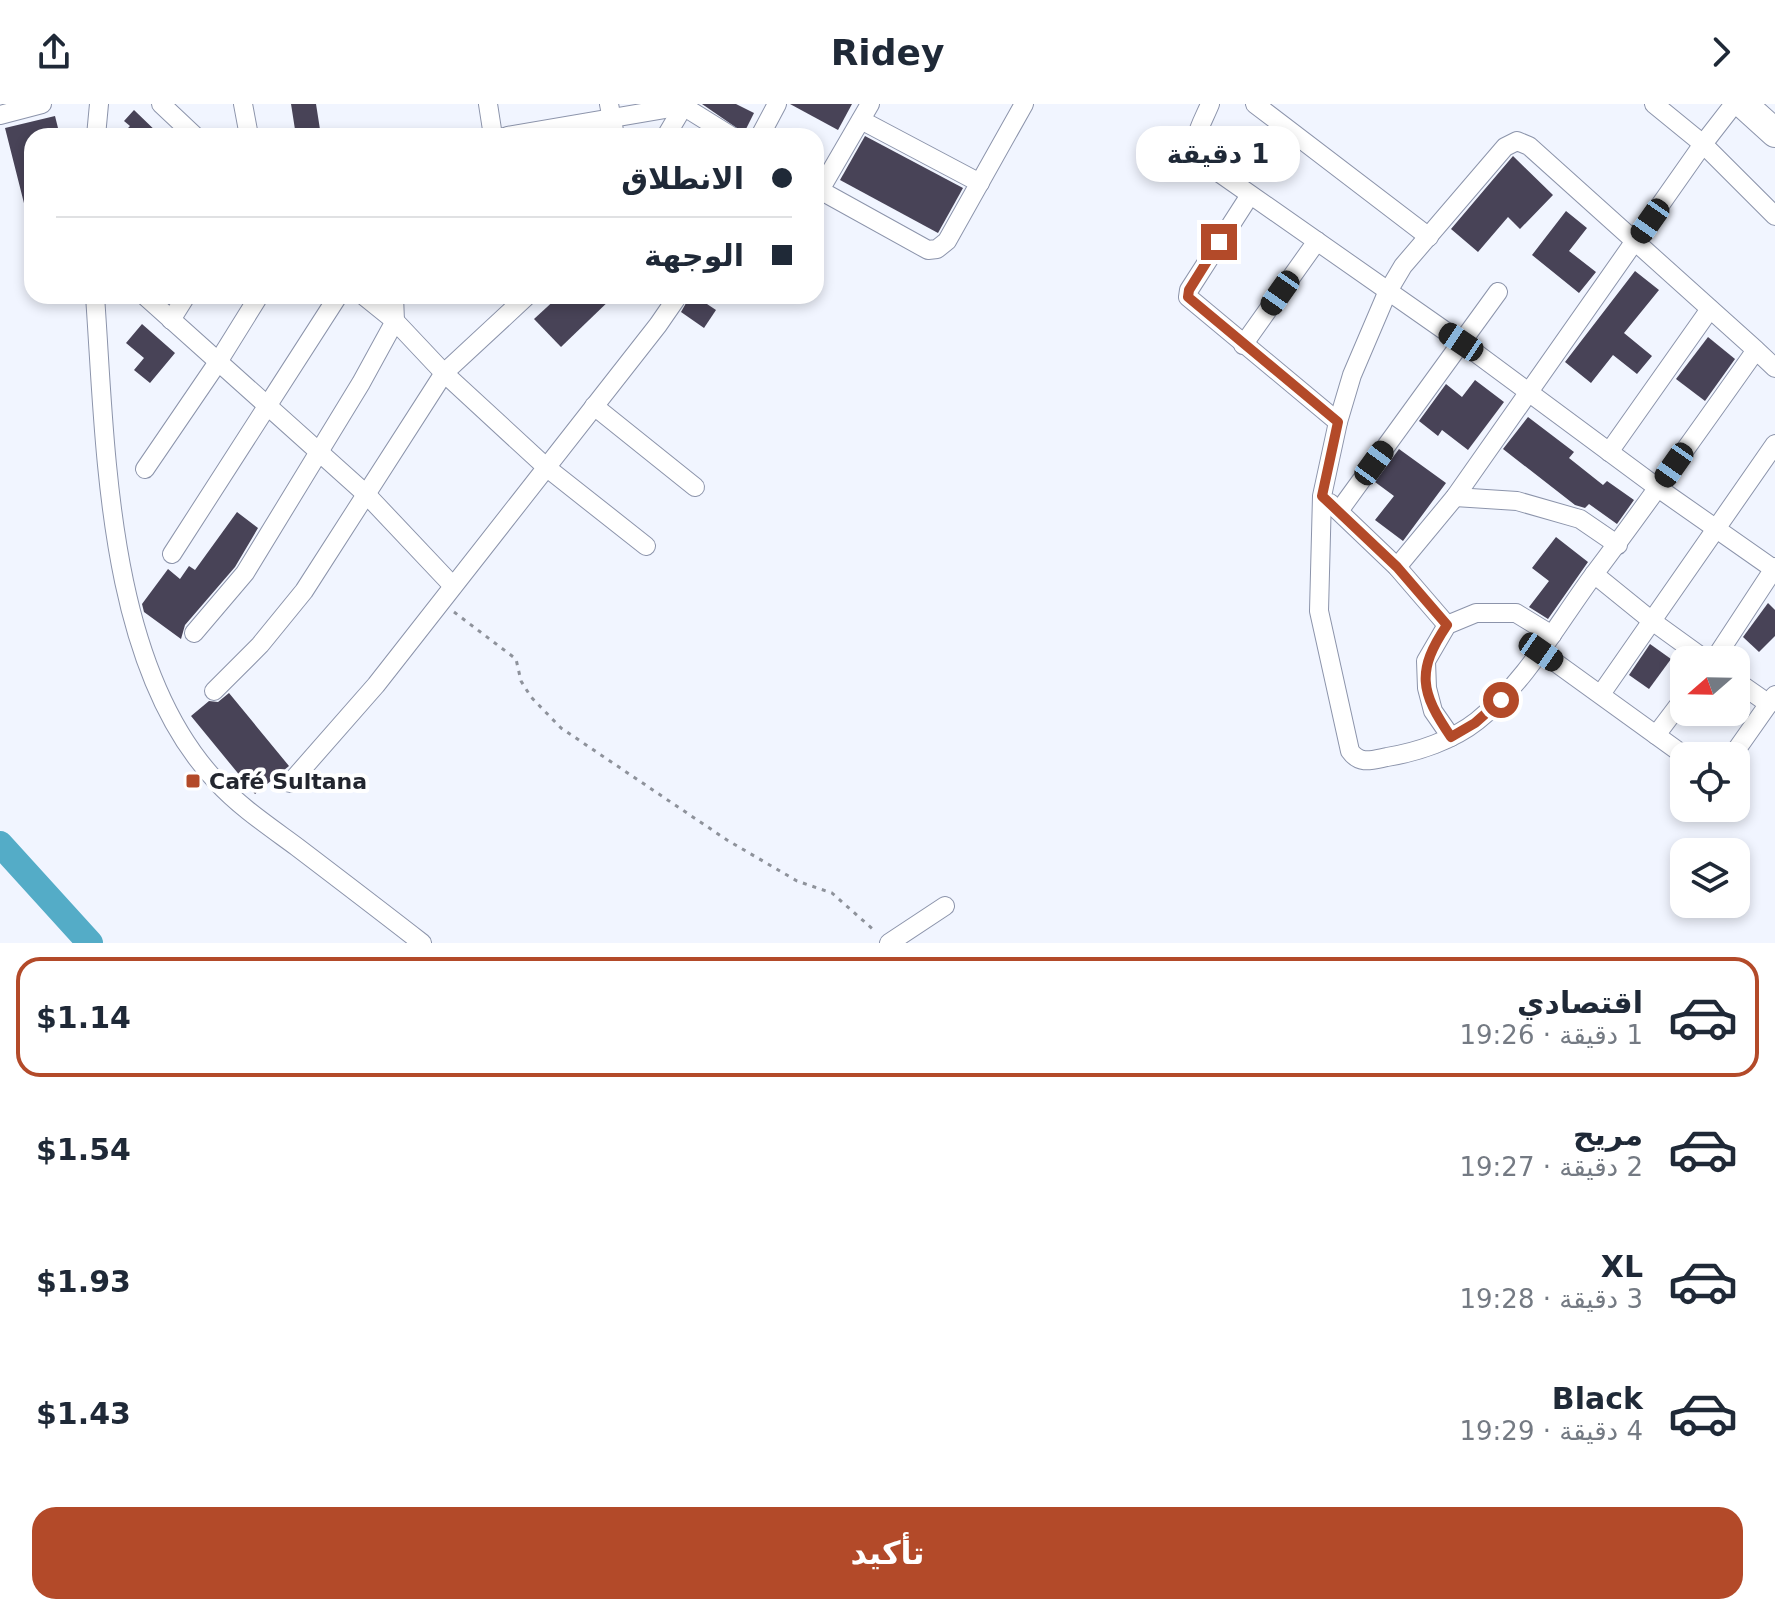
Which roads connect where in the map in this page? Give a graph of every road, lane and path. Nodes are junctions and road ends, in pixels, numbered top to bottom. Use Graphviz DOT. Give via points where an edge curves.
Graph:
graph roads {
  1 [pos="42,104"];
  2 [pos="99,104"];
  3 [pos="161,104"];
  4 [pos="243,104"];
  5 [pos="488,104"];
  6 [pos="777,104"];
  7 [pos="1210,104"];
  8 [pos="1255,104"];
  9 [pos="1654,104"];
  10 [pos="1734,104"];
  11 [pos="1743,104"];
  12 [pos="684,105"];
  13 [pos="1019,106"];
  14 [pos="19,108"];
  15 [pos="610,110"];
  16 [pos="866,112"];
  17 [pos="0,115"];
  18 [pos="97,128"];
  19 [pos="186,128"];
  20 [pos="248,128"];
  21 [pos="492,128"];
  22 [pos="539,128"];
  23 [pos="671,128"];
  24 [pos="719,128"];
  25 [pos="764,128"];
  26 [pos="1775,133"];
  27 [pos="1703,144"];
  28 [pos="824,179"];
  29 [pos="980,183"];
  30 [pos="824,192"];
  31 [pos="1250,195"];
  32 [pos="1775,216"];
  33 [pos="1429,237"];
  34 [pos="1317,241"];
  35 [pos="1635,242"];
  36 [pos="1498,292"];
  37 [pos="1387,293"];
  38 [pos="96,304"];
  39 [pos="154,304"];
  40 [pos="181,304"];
  41 [pos="254,304"];
  42 [pos="333,304"];
  43 [pos="374,304"];
  44 [pos="394,304"];
  45 [pos="515,304"];
  46 [pos="672,304"];
  47 [pos="1710,309"];
  48 [pos="171,320"];
  49 [pos="395,321"];
  50 [pos="1461,342"];
  51 [pos="1243,345"];
  52 [pos="1756,350"];
  53 [pos="218,362"];
  54 [pos="1775,368"];
  55 [pos="444,373"];
  56 [pos="1528,391"];
  57 [pos="594,406"];
  58 [pos="269,407"];
  59 [pos="1338,422"];
  60 [pos="1775,444"];
  61 [pos="319,450"];
  62 [pos="1609,452"];
  63 [pos="546,467"];
  64 [pos="145,469"];
  65 [pos="695,487"];
  66 [pos="1658,488"];
  67 [pos="367,495"];
  68 [pos="1322,496"];
  69 [pos="1455,497"];
  70 [pos="1339,511"];
  71 [pos="1716,528"];
  72 [pos="1618,545"];
  73 [pos="646,546"];
  74 [pos="172,554"];
  75 [pos="1397,567"];
  76 [pos="1775,569"];
  77 [pos="1594,574"];
  78 [pos="453,586"];
  79 [pos="440,602"];
  80 [pos="1652,621"];
  81 [pos="1447,625"];
  82 [pos="194,633"];
  83 [pos="1552,635"];
  84 [pos="1687,646"];
  85 [pos="1723,646"];
  86 [pos="1541,652"];
  87 [pos="1750,688"];
  88 [pos="214,691"];
  89 [pos="1601,694"];
  90 [pos="1772,700"];
  91 [pos="1670,716"];
  92 [pos="1656,735"];
  93 [pos="1451,737"];
  94 [pos="1742,742"];
  95 [pos="1670,745"];
  96 [pos="290,783"];
  97 [pos="945,906"];
  98 [pos="882,938"];
  99 [pos="422,943"];
  1 -- 14 [label="street"];
  2 -- 18 [label="street"];
  3 -- 19 [label="street"];
  4 -- 20 [label="street"];
  5 -- 21 [label="street"];
  6 -- 25 [label="street"];
  7 -- 31 [label="street" via="1194,144 1196,153"];
  8 -- 33 [label="street"];
  9 -- 27 [label="street"];
  10 -- 27 [label="street"];
  11 -- 26 [label="highway"];
  12 -- 15 [label="street"];
  12 -- 23 [label="street"];
  12 -- 24 [label="street"];
  13 -- 29 [label="street"];
  14 -- 17 [label="street"];
  15 -- 22 [label="street"];
  16 -- 28 [label="street"];
  16 -- 29 [label="street"];
  27 -- 32 [label="street"];
  27 -- 35 [label="street"];
  29 -- 30 [label="street" via="947,241 928,250"];
  31 -- 34 [label="street"];
  31 -- 51 [label="street" via="1188,297"];
  33 -- 35 [label="street" via="1505,147 1517,141 1529,146"];
  33 -- 37 [label="street"];
  34 -- 37 [label="street"];
  34 -- 51 [label="street"];
  35 -- 47 [label="street"];
  35 -- 56 [label="street"];
  36 -- 50 [label="street"];
  37 -- 50 [label="street"];
  37 -- 59 [label="street"];
  38 -- 99 [label="street" via="114,531 132,615 179,732 217,782 250,812"];
  39 -- 48 [label="street"];
  40 -- 48 [label="street"];
  41 -- 53 [label="street"];
  42 -- 58 [label="street"];
  43 -- 49 [label="street"];
  44 -- 49 [label="street"];
  45 -- 55 [label="street"];
  46 -- 57 [label="street"];
  47 -- 52 [label="street"];
  47 -- 62 [label="street"];
  48 -- 53 [label="street"];
  49 -- 55 [label="street"];
  49 -- 61 [label="street"];
  50 -- 56 [label="street"];
  50 -- 70 [label="street"];
  51 -- 59 [label="street"];
  52 -- 54 [label="street"];
  52 -- 66 [label="street"];
  53 -- 58 [label="street"];
  53 -- 64 [label="street"];
  55 -- 63 [label="street"];
  55 -- 67 [label="street"];
  56 -- 62 [label="street"];
  56 -- 69 [label="street"];
  57 -- 63 [label="street"];
  57 -- 65 [label="street"];
  58 -- 61 [label="street"];
  58 -- 74 [label="street"];
  59 -- 68 [label="street"];
  60 -- 71 [label="street"];
  61 -- 67 [label="street"];
  61 -- 82 [label="street" via="245,573"];
  62 -- 66 [label="street"];
  63 -- 73 [label="street"];
  63 -- 78 [label="street"];
  66 -- 71 [label="street"];
  66 -- 72 [label="street"];
  67 -- 78 [label="street"];
  67 -- 88 [label="street" via="304,591"];
  68 -- 70 [label="street"];
  68 -- 93 [label="street" via="1319,611 1350,751 1362,761"];
  69 -- 72 [label="street" via="1517,501 1580,519"];
  69 -- 75 [label="street"];
  70 -- 75 [label="street"];
  71 -- 76 [label="street"];
  71 -- 80 [label="street"];
  72 -- 77 [label="street"];
  75 -- 81 [label="street"];
  76 -- 85 [label="street"];
  77 -- 80 [label="street"];
  77 -- 83 [label="street"];
  78 -- 79 [label="street"];
  79 -- 96 [label="street"];
  79 -- 98 [label="path" via="516,659 531,697 561,728 727,840 797,881 832,893"];
  80 -- 84 [label="street"];
  80 -- 89 [label="street"];
  81 -- 83 [label="street" via="1476,613 1516,613"];
  81 -- 93 [label="street" via="1426,661 1433,711"];
  83 -- 86 [label="street"];
  86 -- 89 [label="street"];
  86 -- 93 [label="street" via="1501,700"];
  87 -- 90 [label="street"];
  89 -- 92 [label="street"];
  90 -- 94 [label="street"];
  91 -- 92 [label="street"];
  92 -- 95 [label="street"];
  97 -- 98 [label="street"];
}
